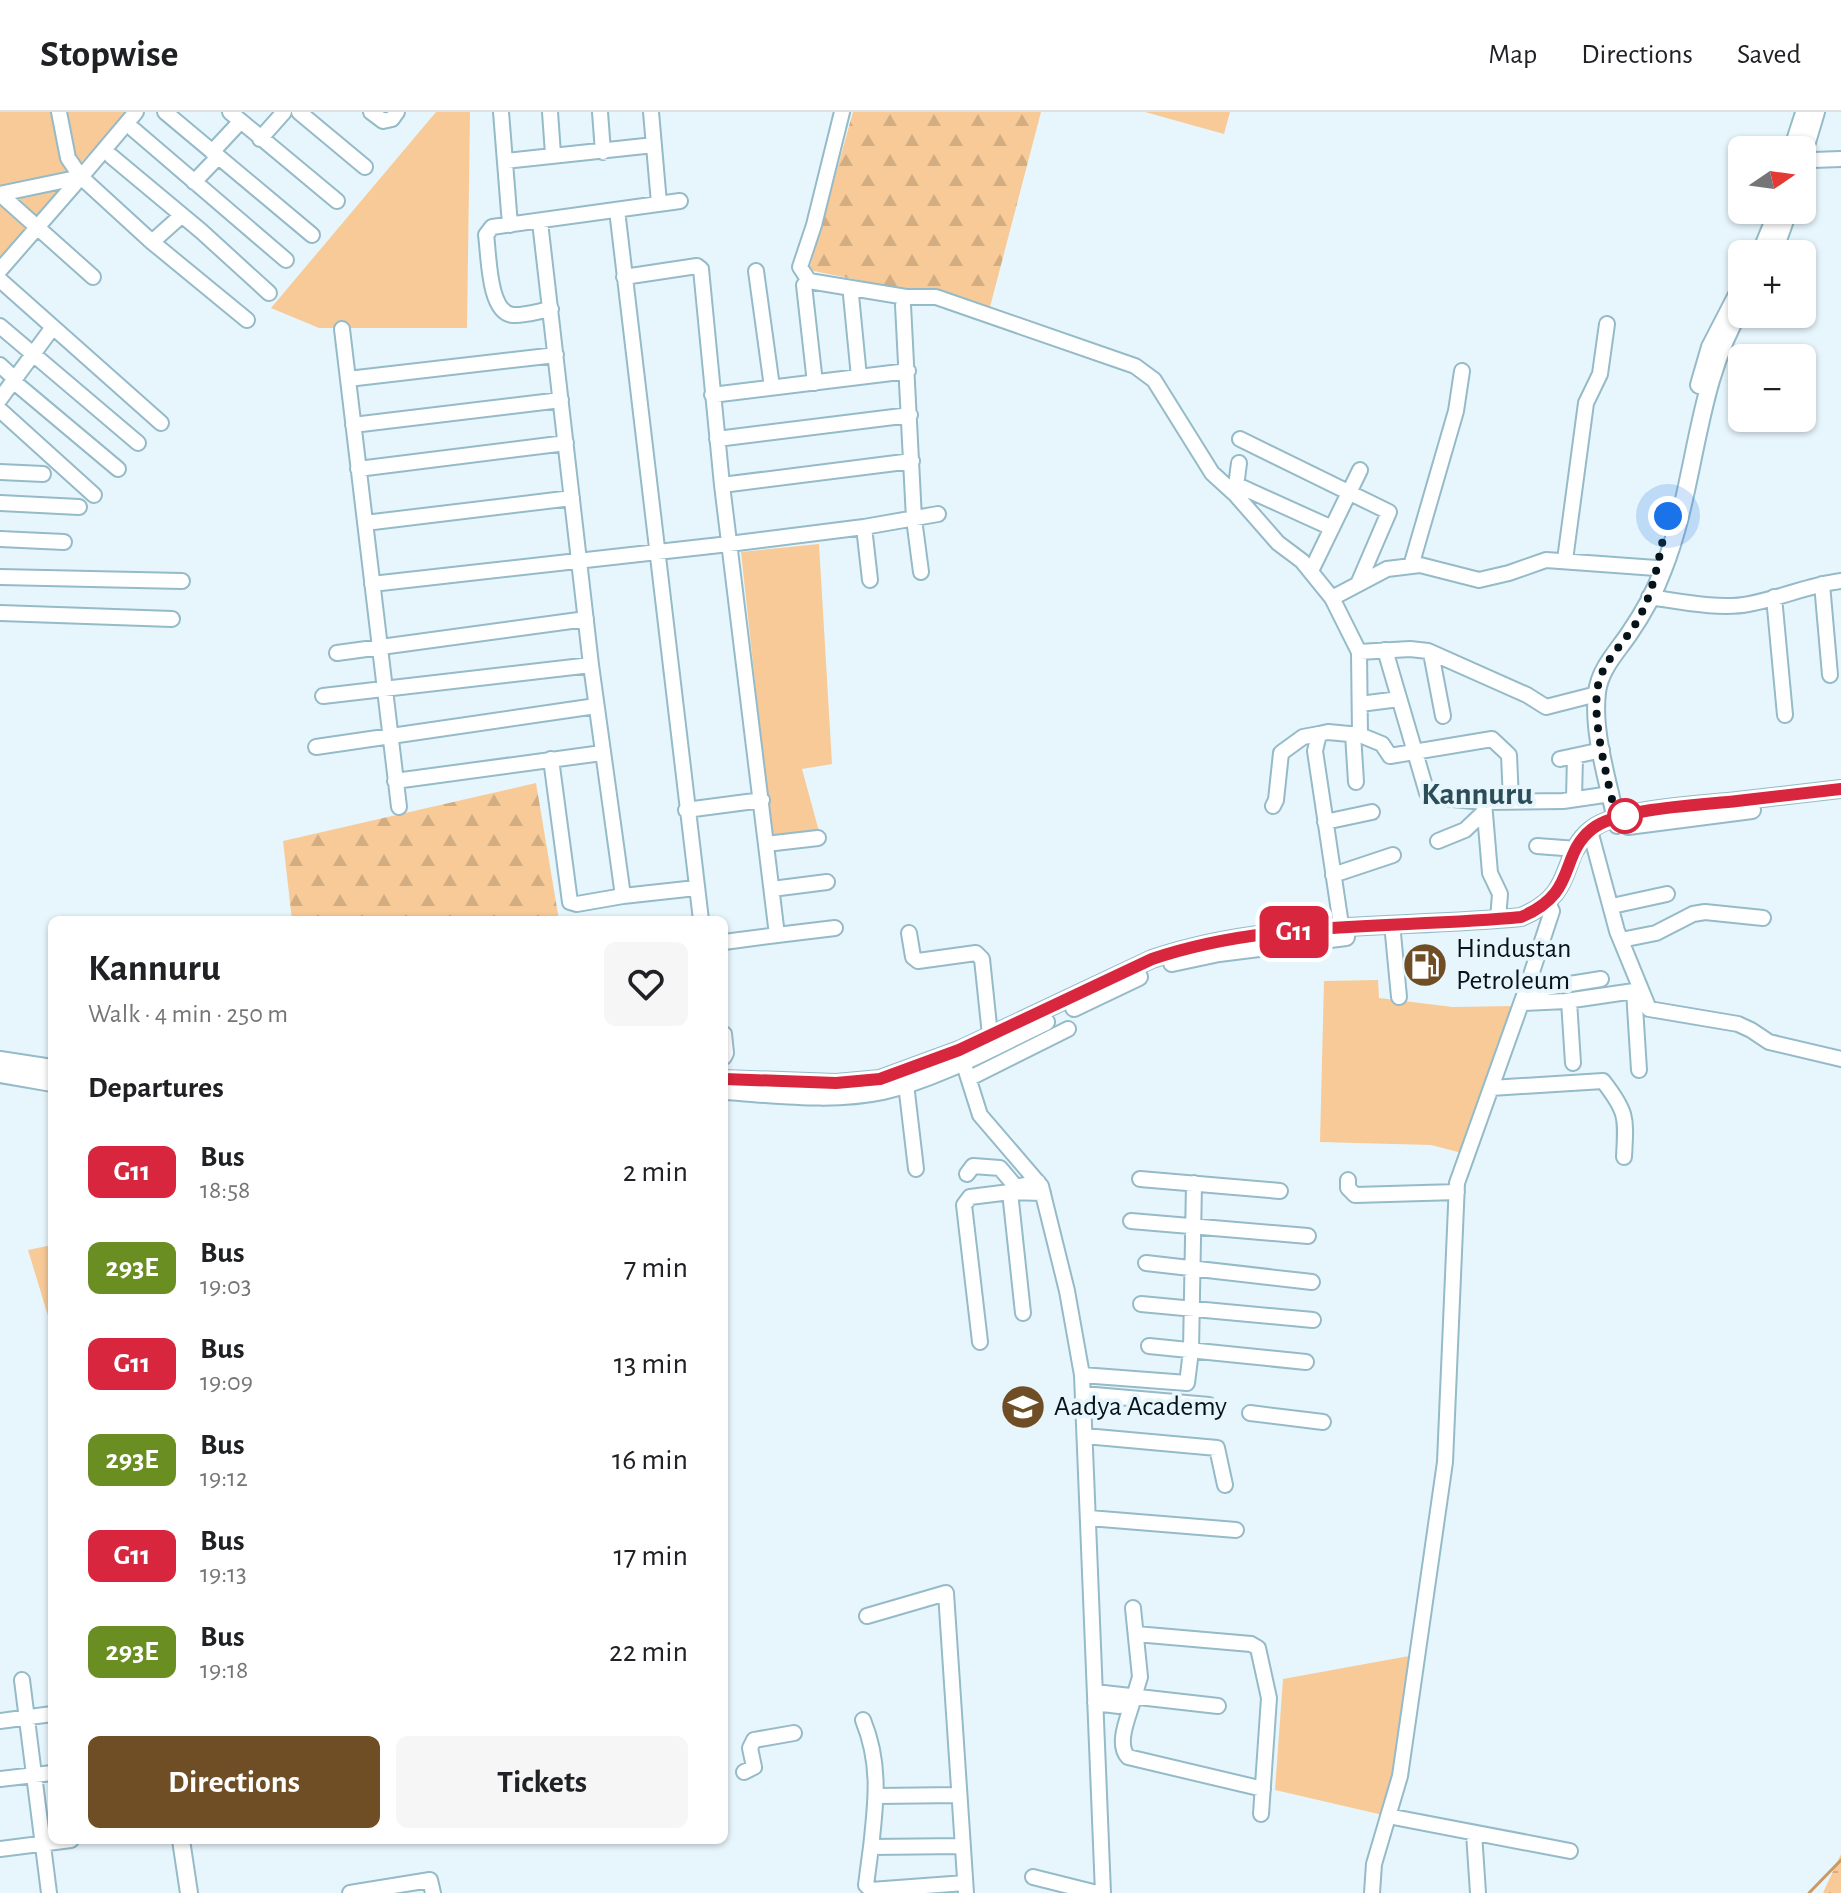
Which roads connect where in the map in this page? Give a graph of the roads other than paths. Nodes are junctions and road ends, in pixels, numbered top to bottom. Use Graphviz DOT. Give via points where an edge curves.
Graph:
graph roads {
  1 [pos="59,112"];
  2 [pos="136,112"];
  3 [pos="165,112"];
  4 [pos="284,112"];
  5 [pos="299,112"];
  6 [pos="371,112"];
  7 [pos="397,112"];
  8 [pos="501,112"];
  9 [pos="550,112"];
  10 [pos="600,112"];
  11 [pos="651,112"];
  12 [pos="842,112"];
  13 [pos="1805,112"];
  14 [pos="1816,112"];
  15 [pos="235,117"];
  16 [pos="133,129"];
  17 [pos="1797,136"];
  18 [pos="1809,136"];
  19 [pos="260,139"];
  20 [pos="654,145"];
  21 [pos="603,152"];
  22 [pos="553,154"];
  23 [pos="215,155"];
  24 [pos="111,156"];
  25 [pos="1841,159"];
  26 [pos="1816,160"];
  27 [pos="505,161"];
  28 [pos="365,167"];
  29 [pos="81,177"];
  30 [pos="194,182"];
  31 [pos="0,194"];
  32 [pos="337,201"];
  33 [pos="680,201"];
  34 [pos="659,203"];
  35 [pos="617,210"];
  36 [pos="181,216"];
  37 [pos="540,222"];
  38 [pos="510,225"];
  39 [pos="36,226"];
  40 [pos="312,235"];
  41 [pos="152,242"];
  42 [pos="286,260"];
  43 [pos="0,270"];
  44 [pos="756,271"];
  45 [pos="93,277"];
  46 [pos="624,277"];
  47 [pos="0,280"];
  48 [pos="804,285"];
  49 [pos="269,293"];
  50 [pos="851,295"];
  51 [pos="903,305"];
  52 [pos="551,309"];
  53 [pos="1728,310"];
  54 [pos="247,320"];
  55 [pos="1607,324"];
  56 [pos="0,326"];
  57 [pos="53,327"];
  58 [pos="1732,328"];
  59 [pos="342,329"];
  60 [pos="34,355"];
  61 [pos="556,355"];
  62 [pos="0,365"];
  63 [pos="908,371"];
  64 [pos="1462,371"];
  65 [pos="859,377"];
  66 [pos="348,379"];
  67 [pos="14,380"];
  68 [pos="815,383"];
  69 [pos="772,387"];
  70 [pos="712,395"];
  71 [pos="0,399"];
  72 [pos="561,400"];
  73 [pos="0,410"];
  74 [pos="910,415"];
  75 [pos="161,423"];
  76 [pos="353,425"];
  77 [pos="717,439"];
  78 [pos="1240,439"];
  79 [pos="138,443"];
  80 [pos="566,443"];
  81 [pos="912,461"];
  82 [pos="1239,463"];
  83 [pos="118,469"];
  84 [pos="358,469"];
  85 [pos="1360,470"];
  86 [pos="0,472"];
  87 [pos="43,474"];
  88 [pos="722,485"];
  89 [pos="1236,489"];
  90 [pos="1349,492"];
  91 [pos="94,495"];
  92 [pos="572,498"];
  93 [pos="0,503"];
  94 [pos="79,507"];
  95 [pos="938,514"];
  96 [pos="914,519"];
  97 [pos="365,523"];
  98 [pos="864,527"];
  99 [pos="1332,528"];
  100 [pos="0,539"];
  101 [pos="64,542"];
  102 [pos="729,544"];
  103 [pos="658,551"];
  104 [pos="579,560"];
  105 [pos="1565,560"];
  106 [pos="1411,566"];
  107 [pos="1656,568"];
  108 [pos="1311,571"];
  109 [pos="921,572"];
  110 [pos="0,577"];
  111 [pos="870,580"];
  112 [pos="182,581"];
  113 [pos="1841,581"];
  114 [pos="372,584"];
  115 [pos="1358,584"];
  116 [pos="1822,584"];
  117 [pos="1649,597"];
  118 [pos="1774,597"];
  119 [pos="1332,598"];
  120 [pos="0,613"];
  121 [pos="172,619"];
  122 [pos="586,619"];
  123 [pos="380,647"];
  124 [pos="1385,650"];
  125 [pos="1359,652"];
  126 [pos="337,653"];
  127 [pos="1431,653"];
  128 [pos="591,665"];
  129 [pos="1830,675"];
  130 [pos="383,689"];
  131 [pos="1597,694"];
  132 [pos="323,696"];
  133 [pos="1399,699"];
  134 [pos="1360,704"];
  135 [pos="596,706"];
  136 [pos="1785,715"];
  137 [pos="1443,716"];
  138 [pos="1319,734"];
  139 [pos="1357,734"];
  140 [pos="390,736"];
  141 [pos="316,747"];
  142 [pos="1602,750"];
  143 [pos="1414,752"];
  144 [pos="602,753"];
  145 [pos="551,759"];
  146 [pos="395,781"];
  147 [pos="1356,782"];
  148 [pos="1841,789"];
  149 [pos="1611,794"];
  150 [pos="1574,799"];
  151 [pos="1841,799"];
  152 [pos="762,800"];
  153 [pos="1511,801"];
  154 [pos="1273,806"];
  155 [pos="399,807"];
  156 [pos="1484,807"];
  157 [pos="686,810"];
  158 [pos="1372,812"];
  159 [pos="1325,822"];
  160 [pos="1617,822"];
  161 [pos="818,838"];
  162 [pos="1592,838"];
  163 [pos="1438,841"];
  164 [pos="766,844"];
  165 [pos="1537,846"];
  166 [pos="1577,849"];
  167 [pos="1393,855"];
  168 [pos="1333,875"];
  169 [pos="827,882"];
  170 [pos="696,888"];
  171 [pos="772,889"];
  172 [pos="1667,894"];
  173 [pos="623,896"];
  174 [pos="1612,906"];
  175 [pos="1550,907"];
  176 [pos="700,916"];
  177 [pos="1763,918"];
  178 [pos="1498,919"];
  179 [pos="835,928"];
  180 [pos="1418,929"];
  181 [pos="909,933"];
  182 [pos="1342,933"];
  183 [pos="1393,934"];
  184 [pos="777,935"];
  185 [pos="1621,940"];
  186 [pos="728,941"];
  187 [pos="1601,979"];
  188 [pos="1399,997"];
  189 [pos="1524,997"];
  190 [pos="1569,1001"];
  191 [pos="1068,1029"];
  192 [pos="990,1035"];
  193 [pos="961,1056"];
  194 [pos="1841,1059"];
  195 [pos="0,1060"];
  196 [pos="1573,1063"];
  197 [pos="48,1067"];
  198 [pos="1639,1070"];
  199 [pos="0,1074"];
  200 [pos="970,1078"];
  201 [pos="728,1079"];
  202 [pos="48,1082"];
  203 [pos="906,1084"];
  204 [pos="1491,1088"];
  205 [pos="728,1091"];
  206 [pos="1624,1157"];
  207 [pos="916,1169"];
  208 [pos="967,1174"];
  209 [pos="1140,1179"];
  210 [pos="1348,1180"];
  211 [pos="1194,1183"];
  212 [pos="1040,1188"];
  213 [pos="1013,1190"];
  214 [pos="1280,1191"];
  215 [pos="1457,1192"];
  216 [pos="1131,1221"];
  217 [pos="1192,1226"];
  218 [pos="1308,1236"];
  219 [pos="1146,1263"];
  220 [pos="1193,1267"];
  221 [pos="1312,1282"];
  222 [pos="1141,1304"];
  223 [pos="1192,1310"];
  224 [pos="1023,1313"];
  225 [pos="1313,1320"];
  226 [pos="980,1342"];
  227 [pos="1149,1346"];
  228 [pos="1191,1351"];
  229 [pos="1306,1362"];
  230 [pos="1082,1375"];
  231 [pos="1083,1394"];
  232 [pos="1209,1405"];
  233 [pos="1250,1413"];
  234 [pos="1323,1422"];
  235 [pos="1085,1436"];
  236 [pos="1225,1485"];
  237 [pos="1089,1518"];
  238 [pos="1236,1530"];
  239 [pos="1133,1608"];
  240 [pos="867,1616"];
  241 [pos="1136,1634"];
  242 [pos="22,1680"];
  243 [pos="1095,1697"];
  244 [pos="1134,1697"];
  245 [pos="1218,1706"];
  246 [pos="48,1714"];
  247 [pos="27,1717"];
  248 [pos="863,1720"];
  249 [pos="0,1721"];
  250 [pos="794,1733"];
  251 [pos="744,1772"];
  252 [pos="48,1773"];
  253 [pos="34,1775"];
  254 [pos="0,1779"];
  255 [pos="1263,1789"];
  256 [pos="958,1795"];
  257 [pos="877,1796"];
  258 [pos="1261,1814"];
  259 [pos="1388,1816"];
  260 [pos="1474,1833"];
  261 [pos="48,1843"];
  262 [pos="43,1844"];
  263 [pos="182,1844"];
  264 [pos="961,1846"];
  265 [pos="871,1847"];
  266 [pos="0,1849"];
  267 [pos="1570,1851"];
  268 [pos="1033,1877"];
  269 [pos="966,1888"];
  270 [pos="49,1893"];
  271 [pos="189,1893"];
  272 [pos="350,1893"];
  273 [pos="433,1893"];
  274 [pos="1100,1893"];
  275 [pos="1372,1893"];
  276 [pos="1478,1893"];
  1 -- 29 [label="street" via="68,158"];
  2 -- 29 [label="street"];
  3 -- 23 [label="street"];
  4 -- 19 [label="street"];
  5 -- 28 [label="street"];
  6 -- 7 [label="street" via="383,121"];
  8 -- 27 [label="street"];
  9 -- 22 [label="street"];
  10 -- 21 [label="street"];
  11 -- 20 [label="street"];
  12 -- 89 [label="street" via="800,267 809,281 936,297 1135,366 1154,380 1212,473"];
  13 -- 17 [label="main road"];
  14 -- 18 [label="main road"];
  15 -- 19 [label="street"];
  15 -- 23 [label="street"];
  16 -- 30 [label="street"];
  19 -- 32 [label="street"];
  20 -- 21 [label="street"];
  20 -- 34 [label="street"];
  21 -- 22 [label="street"];
  22 -- 27 [label="street"];
  23 -- 30 [label="street"];
  23 -- 40 [label="street"];
  24 -- 36 [label="street"];
  25 -- 26 [label="street"];
  27 -- 38 [label="street"];
  29 -- 31 [label="street"];
  29 -- 39 [label="street"];
  29 -- 41 [label="street"];
  30 -- 42 [label="street"];
  31 -- 39 [label="street"];
  33 -- 34 [label="street"];
  34 -- 35 [label="street"];
  35 -- 37 [label="street"];
  35 -- 46 [label="street"];
  36 -- 41 [label="street"];
  36 -- 49 [label="street"];
  37 -- 38 [label="street"];
  37 -- 52 [label="street"];
  38 -- 52 [label="street" via="492,227 486,235 494,299 511,315"];
  39 -- 43 [label="street"];
  39 -- 45 [label="street"];
  41 -- 54 [label="street"];
  44 -- 69 [label="street"];
  46 -- 70 [label="street" via="701,269"];
  46 -- 103 [label="street"];
  47 -- 57 [label="street"];
  48 -- 68 [label="street"];
  50 -- 65 [label="street"];
  51 -- 63 [label="street"];
  52 -- 61 [label="street"];
  53 -- 107 [label="main road" via="1693,404"];
  55 -- 105 [label="street" via="1600,374 1586,403"];
  56 -- 60 [label="street"];
  57 -- 60 [label="street"];
  57 -- 75 [label="street"];
  58 -- 117 [label="main road" via="1704,404 1669,555"];
  59 -- 66 [label="street"];
  60 -- 67 [label="street"];
  60 -- 79 [label="street"];
  61 -- 66 [label="street"];
  61 -- 72 [label="street"];
  62 -- 67 [label="street"];
  63 -- 65 [label="street"];
  63 -- 74 [label="street"];
  64 -- 106 [label="street" via="1456,411"];
  65 -- 68 [label="street"];
  66 -- 76 [label="street"];
  67 -- 71 [label="street"];
  67 -- 83 [label="street"];
  68 -- 69 [label="street"];
  69 -- 70 [label="street"];
  70 -- 77 [label="street"];
  72 -- 76 [label="street"];
  72 -- 80 [label="street"];
  73 -- 91 [label="street"];
  74 -- 77 [label="street"];
  74 -- 81 [label="street"];
  76 -- 84 [label="street"];
  77 -- 88 [label="street"];
  78 -- 90 [label="street"];
  80 -- 84 [label="street"];
  80 -- 92 [label="street"];
  81 -- 88 [label="street"];
  81 -- 96 [label="street"];
  82 -- 89 [label="street"];
  84 -- 97 [label="street"];
  85 -- 90 [label="street"];
  86 -- 87 [label="street"];
  88 -- 102 [label="street"];
  89 -- 99 [label="street"];
  89 -- 108 [label="street" via="1278,543"];
  90 -- 99 [label="street"];
  90 -- 115 [label="street" via="1389,512"];
  92 -- 97 [label="street"];
  92 -- 104 [label="street"];
  93 -- 94 [label="street"];
  95 -- 96 [label="street"];
  96 -- 98 [label="street"];
  96 -- 109 [label="street"];
  97 -- 114 [label="street"];
  98 -- 102 [label="street"];
  98 -- 111 [label="street"];
  99 -- 108 [label="street"];
  100 -- 101 [label="street"];
  102 -- 103 [label="street"];
  102 -- 152 [label="street"];
  103 -- 104 [label="street"];
  103 -- 157 [label="street"];
  104 -- 114 [label="street"];
  104 -- 122 [label="street"];
  105 -- 106 [label="street" via="1546,560 1479,580"];
  105 -- 107 [label="street"];
  106 -- 115 [label="street" via="1387,569"];
  107 -- 117 [label="main road"];
  108 -- 119 [label="street"];
  110 -- 112 [label="street"];
  113 -- 116 [label="street"];
  114 -- 123 [label="street"];
  115 -- 119 [label="street"];
  116 -- 118 [label="street"];
  116 -- 129 [label="street"];
  117 -- 118 [label="street" via="1747,605"];
  117 -- 131 [label="main road" via="1600,678"];
  118 -- 136 [label="street"];
  119 -- 125 [label="street"];
  120 -- 121 [label="street"];
  122 -- 123 [label="street"];
  122 -- 128 [label="street"];
  123 -- 126 [label="street"];
  123 -- 130 [label="street"];
  124 -- 125 [label="street"];
  124 -- 127 [label="street"];
  124 -- 133 [label="street"];
  125 -- 134 [label="street"];
  127 -- 131 [label="street" via="1546,707"];
  127 -- 137 [label="street"];
  128 -- 130 [label="street"];
  128 -- 135 [label="street"];
  130 -- 132 [label="street"];
  130 -- 140 [label="street"];
  131 -- 142 [label="main road"];
  133 -- 134 [label="street"];
  133 -- 143 [label="street"];
  134 -- 139 [label="street"];
  135 -- 140 [label="street"];
  135 -- 144 [label="street"];
  138 -- 139 [label="street"];
  138 -- 154 [label="street" via="1303,737 1281,753"];
  138 -- 159 [label="street" via="1315,751"];
  139 -- 143 [label="street" via="1382,744 1390,756"];
  139 -- 147 [label="street"];
  140 -- 141 [label="street"];
  140 -- 146 [label="street"];
  142 -- 149 [label="main road"];
  142 -- 150 [label="street" via="1568,757"];
  143 -- 153 [label="street" via="1492,739 1509,755"];
  143 -- 156 [label="street" via="1432,797"];
  144 -- 145 [label="street"];
  144 -- 173 [label="street"];
  145 -- 146 [label="street"];
  145 -- 173 [label="street" via="570,902"];
  146 -- 155 [label="street"];
  148 -- 160 [label="main road" via="1682,807"];
  149 -- 150 [label="street"];
  149 -- 160 [label="main road"];
  150 -- 153 [label="street"];
  151 -- 160 [label="main road"];
  152 -- 157 [label="street"];
  152 -- 164 [label="street"];
  153 -- 156 [label="street"];
  156 -- 163 [label="street" via="1465,830"];
  156 -- 178 [label="street" via="1490,873 1500,894"];
  157 -- 170 [label="street"];
  158 -- 159 [label="street"];
  159 -- 168 [label="street"];
  160 -- 162 [label="main road"];
  160 -- 166 [label="main road" via="1600,823"];
  161 -- 164 [label="street"];
  162 -- 174 [label="street"];
  162 -- 175 [label="main road" via="1569,885"];
  164 -- 171 [label="street"];
  165 -- 166 [label="street"];
  166 -- 175 [label="main road"];
  167 -- 168 [label="street"];
  168 -- 182 [label="street"];
  169 -- 171 [label="street"];
  170 -- 173 [label="street"];
  170 -- 176 [label="street"];
  171 -- 184 [label="street"];
  172 -- 174 [label="street"];
  174 -- 185 [label="street"];
  175 -- 178 [label="main road"];
  175 -- 180 [label="main road" via="1521,924"];
  175 -- 189 [label="street"];
  177 -- 185 [label="street" via="1705,912 1656,933"];
  178 -- 180 [label="main road"];
  179 -- 184 [label="street"];
  180 -- 182 [label="main road"];
  180 -- 183 [label="main road"];
  181 -- 192 [label="street" via="918,961 976,953 982,959"];
  182 -- 183 [label="main road"];
  182 -- 192 [label="main road" via="1184,948"];
  182 -- 193 [label="main road" via="1183,960"];
  183 -- 188 [label="street"];
  184 -- 186 [label="street"];
  185 -- 194 [label="street" via="1649,1009 1738,1024 1769,1042"];
  187 -- 189 [label="street"];
  189 -- 190 [label="street"];
  189 -- 204 [label="street"];
  190 -- 196 [label="street"];
  190 -- 198 [label="street" via="1634,991"];
  191 -- 200 [label="street"];
  192 -- 193 [label="main road"];
  193 -- 200 [label="street"];
  193 -- 201 [label="main road" via="880,1079"];
  193 -- 203 [label="main road"];
  195 -- 197 [label="main road"];
  199 -- 202 [label="main road"];
  200 -- 212 [label="street" via="980,1115"];
  203 -- 205 [label="main road" via="836,1096"];
  203 -- 207 [label="street"];
  204 -- 206 [label="street" via="1603,1081 1626,1119"];
  204 -- 215 [label="street"];
  208 -- 213 [label="street" via="973,1166 1000,1168"];
  209 -- 211 [label="street"];
  210 -- 215 [label="street" via="1355,1195"];
  211 -- 214 [label="street"];
  211 -- 217 [label="street"];
  212 -- 213 [label="street"];
  212 -- 230 [label="street"];
  213 -- 224 [label="street"];
  213 -- 226 [label="street" via="974,1196 964,1205"];
  215 -- 259 [label="street" via="1445,1462 1400,1776"];
  216 -- 217 [label="street"];
  217 -- 218 [label="street"];
  217 -- 220 [label="street"];
  219 -- 220 [label="street"];
  220 -- 221 [label="street"];
  220 -- 223 [label="street"];
  222 -- 223 [label="street"];
  223 -- 225 [label="street"];
  223 -- 228 [label="street"];
  227 -- 228 [label="street"];
  228 -- 229 [label="street"];
  228 -- 230 [label="street" via="1187,1383"];
  230 -- 231 [label="street"];
  231 -- 232 [label="street"];
  231 -- 235 [label="street"];
  233 -- 234 [label="street"];
  235 -- 236 [label="street" via="1217,1448"];
  235 -- 237 [label="street"];
  237 -- 238 [label="street"];
  237 -- 243 [label="street"];
  239 -- 241 [label="street"];
  240 -- 256 [label="street" via="946,1593"];
  241 -- 244 [label="street" via="1140,1677"];
  241 -- 255 [label="street" via="1258,1648 1269,1698"];
  242 -- 247 [label="street"];
  243 -- 244 [label="street" via="1119,1706"];
  243 -- 274 [label="street"];
  244 -- 245 [label="street"];
  244 -- 255 [label="street" via="1122,1744 1128,1757"];
  246 -- 247 [label="street"];
  247 -- 249 [label="street"];
  247 -- 253 [label="street"];
  248 -- 257 [label="street" via="873,1745"];
  250 -- 251 [label="street" via="754,1740 754,1767"];
  252 -- 253 [label="street"];
  253 -- 254 [label="street"];
  253 -- 262 [label="street"];
  255 -- 258 [label="street"];
  256 -- 257 [label="street"];
  256 -- 264 [label="street"];
  257 -- 265 [label="street"];
  259 -- 260 [label="street"];
  259 -- 275 [label="street"];
  260 -- 267 [label="street"];
  260 -- 276 [label="street"];
  261 -- 262 [label="street"];
  262 -- 266 [label="street"];
  262 -- 270 [label="street"];
  263 -- 271 [label="main road"];
  264 -- 265 [label="street"];
  264 -- 269 [label="street"];
  265 -- 269 [label="street" via="866,1885 871,1890"];
  268 -- 274 [label="street"];
  272 -- 273 [label="street" via="430,1880"];
}
